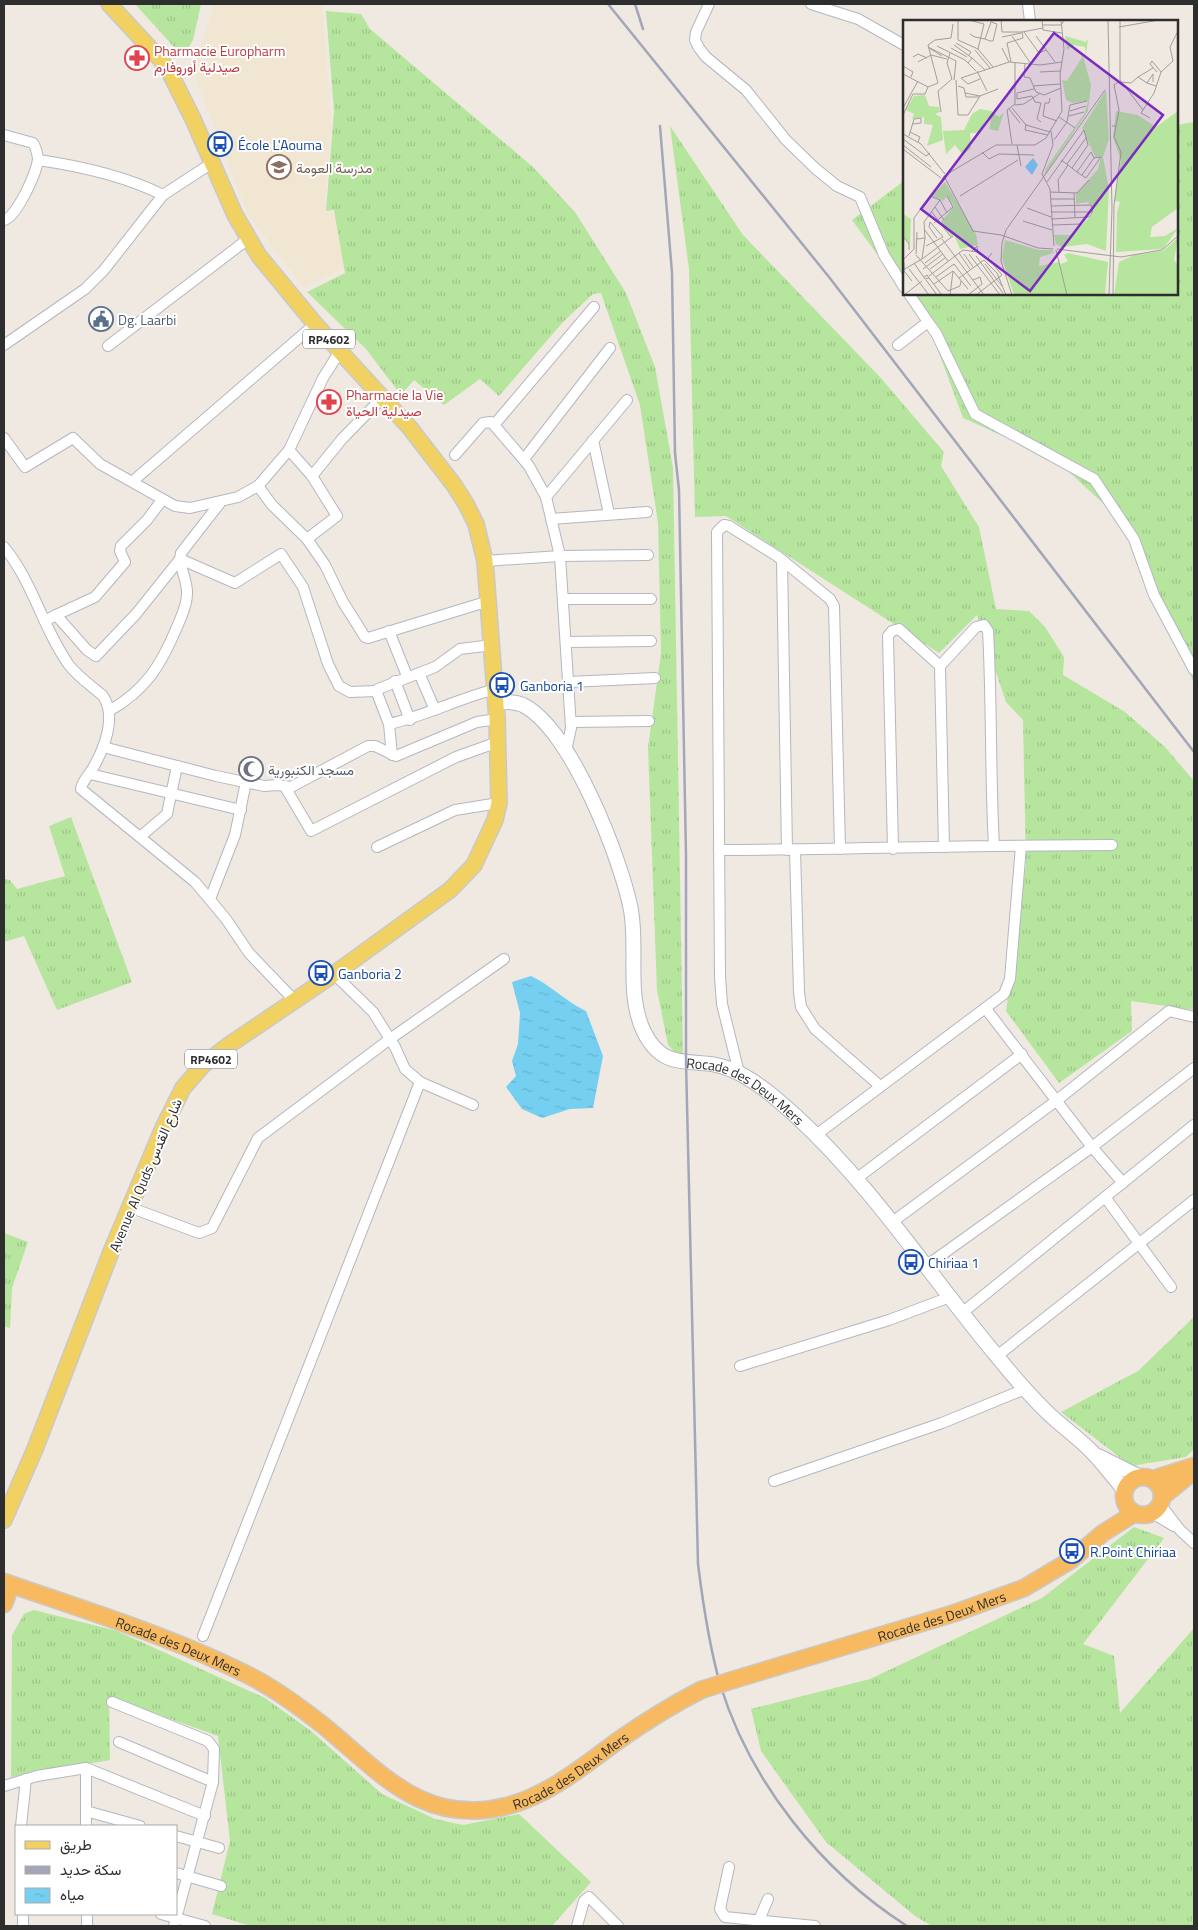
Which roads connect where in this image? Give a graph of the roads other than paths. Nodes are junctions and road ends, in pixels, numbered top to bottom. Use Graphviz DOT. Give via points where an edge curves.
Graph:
graph roads {
  1 [pos="109,4"];
  2 [pos="709,4"];
  3 [pos="811,4"];
  4 [pos="1028,4"];
  5 [pos="1030,20"];
  6 [pos="903,44"];
  7 [pos="4,135"];
  8 [pos="38,160"];
  9 [pos="212,162"];
  10 [pos="163,195"];
  11 [pos="4,220"];
  12 [pos="248,239"];
  13 [pos="903,285"];
  14 [pos="910,295"];
  15 [pos="594,307"];
  16 [pos="928,322"];
  17 [pos="315,324"];
  18 [pos="4,343"];
  19 [pos="898,345"];
  20 [pos="108,346"];
  21 [pos="610,348"];
  22 [pos="340,351"];
  23 [pos="383,397"];
  24 [pos="626,400"];
  25 [pos="494,425"];
  26 [pos="4,438"];
  27 [pos="593,440"];
  28 [pos="289,450"];
  29 [pos="455,455"];
  30 [pos="524,459"];
  31 [pos="312,476"];
  32 [pos="133,481"];
  33 [pos="258,486"];
  34 [pos="546,497"];
  35 [pos="162,500"];
  36 [pos="220,503"];
  37 [pos="647,512"];
  38 [pos="609,514"];
  39 [pos="551,519"];
  40 [pos="307,540"];
  41 [pos="4,547"];
  42 [pos="648,555"];
  43 [pos="560,556"];
  44 [pos="180,558"];
  45 [pos="782,560"];
  46 [pos="485,561"];
  47 [pos="564,599"];
  48 [pos="651,599"];
  49 [pos="490,601"];
  50 [pos="56,615"];
  51 [pos="45,621"];
  52 [pos="389,631"];
  53 [pos="651,641"];
  54 [pos="566,642"];
  55 [pos="492,646"];
  56 [pos="940,666"];
  57 [pos="1194,670"];
  58 [pos="419,673"];
  59 [pos="407,676"];
  60 [pos="655,678"];
  61 [pos="395,681"];
  62 [pos="569,682"];
  63 [pos="376,691"];
  64 [pos="496,696"];
  65 [pos="435,710"];
  66 [pos="108,711"];
  67 [pos="497,718"];
  68 [pos="410,720"];
  69 [pos="649,721"];
  70 [pos="571,722"];
  71 [pos="389,724"];
  72 [pos="498,742"];
  73 [pos="103,747"];
  74 [pos="566,751"];
  75 [pos="392,755"];
  76 [pos="177,766"];
  77 [pos="90,774"];
  78 [pos="246,782"];
  79 [pos="285,787"];
  80 [pos="171,793"];
  81 [pos="499,803"];
  82 [pos="241,810"];
  83 [pos="141,836"];
  84 [pos="1112,845"];
  85 [pos="944,846"];
  86 [pos="994,846"];
  87 [pos="1022,846"];
  88 [pos="377,847"];
  89 [pos="840,849"];
  90 [pos="893,849"];
  91 [pos="719,850"];
  92 [pos="791,850"];
  93 [pos="210,899"];
  94 [pos="504,959"];
  95 [pos="334,974"];
  96 [pos="295,1001"];
  97 [pos="986,1009"];
  98 [pos="1194,1017"];
  99 [pos="390,1039"];
  100 [pos="1022,1054"];
  101 [pos="1194,1068"];
  102 [pos="739,1073"];
  103 [pos="420,1082"];
  104 [pos="880,1086"];
  105 [pos="1056,1100"];
  106 [pos="473,1105"];
  107 [pos="1194,1125"];
  108 [pos="816,1135"];
  109 [pos="1092,1147"];
  110 [pos="856,1180"];
  111 [pos="1123,1183"];
  112 [pos="1105,1197"];
  113 [pos="1194,1200"];
  114 [pos="129,1208"];
  115 [pos="892,1222"];
  116 [pos="1140,1243"];
  117 [pos="926,1266"];
  118 [pos="1171,1288"];
  119 [pos="950,1297"];
  120 [pos="962,1313"];
  121 [pos="997,1356"];
  122 [pos="740,1366"];
  123 [pos="1025,1389"];
  124 [pos="1093,1453"];
  125 [pos="1194,1466"];
  126 [pos="1194,1471"];
  127 [pos="1146,1478"];
  128 [pos="774,1481"];
  129 [pos="1125,1495"];
  130 [pos="1158,1505"];
  131 [pos="1135,1513"];
  132 [pos="4,1520"];
  133 [pos="1103,1533"];
  134 [pos="1194,1543"];
  135 [pos="5,1592"];
  136 [pos="203,1636"];
  137 [pos="112,1702"];
  138 [pos="119,1742"];
  139 [pos="86,1768"];
  140 [pos="26,1779"];
  141 [pos="213,1782"];
  142 [pos="4,1786"];
  143 [pos="86,1811"];
  144 [pos="205,1816"];
  145 [pos="21,1825"];
  146 [pos="86,1825"];
  147 [pos="136,1825"];
  148 [pos="178,1837"];
  149 [pos="197,1842"];
  150 [pos="219,1848"];
  151 [pos="729,1867"];
  152 [pos="178,1874"];
  153 [pos="188,1876"];
  154 [pos="221,1886"];
  155 [pos="768,1899"];
  156 [pos="178,1914"];
  157 [pos="163,1915"];
  158 [pos="759,1920"];
  159 [pos="176,1922"];
  160 [pos="205,1926"];
  161 [pos="577,1926"];
  162 [pos="618,1926"];
  163 [pos="812,1926"];
  1 -- 9 [label="main road, Avenue Al Quds شارع القدس / RP4602" via="171,75"];
  2 -- 13 [label="street" via="696,32 699,48 706,58 746,90 786,140 816,169 837,186 860,197 884,255"];
  3 -- 6 [label="street" via="858,19"];
  4 -- 5 [label="street"];
  7 -- 8 [label="street" via="32,143"];
  8 -- 10 [label="street" via="139,183"];
  8 -- 11 [label="street" via="28,188 10,218"];
  9 -- 10 [label="street"];
  9 -- 12 [label="main road, Avenue Al Quds شارع القدس / RP4602"];
  10 -- 18 [label="street" via="94,281"];
  12 -- 17 [label="main road, Avenue Al Quds شارع القدس / RP4602" via="267,268"];
  12 -- 20 [label="street"];
  14 -- 16 [label="street"];
  15 -- 25 [label="street"];
  16 -- 19 [label="street"];
  16 -- 57 [label="street" via="936,332 975,414 1094,479 1134,538 1154,595"];
  17 -- 22 [label="main road, Avenue Al Quds شارع القدس / RP4602"];
  17 -- 32 [label="street"];
  21 -- 30 [label="street"];
  22 -- 23 [label="main road, Avenue Al Quds شارع القدس / RP4602"];
  22 -- 28 [label="street" via="323,378"];
  23 -- 31 [label="street"];
  23 -- 46 [label="main road, Avenue Al Quds شارع القدس / RP4602" via="434,458 462,498 476,524"];
  24 -- 27 [label="street"];
  25 -- 29 [label="street" via="484,423"];
  25 -- 30 [label="street"];
  26 -- 32 [label="street" via="18,460 27,467 74,438 100,464"];
  27 -- 34 [label="street"];
  27 -- 38 [label="street"];
  28 -- 31 [label="street"];
  28 -- 33 [label="street"];
  30 -- 34 [label="street"];
  31 -- 40 [label="street" via="337,516"];
  32 -- 35 [label="street"];
  33 -- 36 [label="street" via="238,498"];
  33 -- 40 [label="street"];
  34 -- 39 [label="street"];
  35 -- 36 [label="street" via="181,508"];
  35 -- 50 [label="street" via="121,546 125,562 98,594"];
  36 -- 44 [label="street"];
  37 -- 38 [label="street"];
  38 -- 39 [label="street"];
  39 -- 43 [label="street"];
  40 -- 52 [label="street" via="325,565 364,636 368,638"];
  41 -- 51 [label="street"];
  42 -- 43 [label="street"];
  43 -- 46 [label="street"];
  43 -- 47 [label="street"];
  44 -- 50 [label="street" via="136,614 96,656"];
  44 -- 63 [label="street" via="235,584 282,555 303,587 339,686 350,692"];
  44 -- 66 [label="street" via="187,594 164,656 138,691"];
  45 -- 89 [label="street" via="830,599 834,606"];
  45 -- 91 [label="street" via="729,526 721,526 717,532"];
  45 -- 92 [label="street"];
  46 -- 49 [label="main road, Avenue Al Quds شارع القدس / RP4602"];
  47 -- 48 [label="street"];
  47 -- 54 [label="street"];
  49 -- 52 [label="street"];
  49 -- 55 [label="main road, Avenue Al Quds شارع القدس / RP4602"];
  50 -- 51 [label="street"];
  51 -- 66 [label="street" via="70,666 103,696"];
  52 -- 59 [label="street"];
  53 -- 54 [label="street"];
  54 -- 62 [label="street"];
  55 -- 58 [label="street" via="460,649 435,667"];
  55 -- 64 [label="main road, Avenue Al Quds شارع القدس / RP4602"];
  56 -- 85 [label="street"];
  56 -- 86 [label="street" via="976,628 986,627"];
  56 -- 90 [label="street" via="900,629 888,636"];
  58 -- 59 [label="street"];
  58 -- 65 [label="street"];
  59 -- 61 [label="street"];
  60 -- 62 [label="street"];
  61 -- 63 [label="street"];
  61 -- 68 [label="street"];
  62 -- 70 [label="street"];
  63 -- 71 [label="street"];
  64 -- 65 [label="street" via="471,695"];
  64 -- 67 [label="main road, Avenue Al Quds شارع القدس / RP4602"];
  64 -- 74 [label="main road, Rocade des Deux Mers" via="530,710 550,728"];
  65 -- 68 [label="street"];
  66 -- 73 [label="street"];
  67 -- 72 [label="main road, Avenue Al Quds شارع القدس / RP4602"];
  67 -- 75 [label="street" via="478,722"];
  68 -- 71 [label="street"];
  69 -- 70 [label="street"];
  70 -- 74 [label="street"];
  71 -- 75 [label="street"];
  72 -- 79 [label="street" via="456,757 311,831"];
  72 -- 81 [label="main road, Avenue Al Quds شارع القدس / RP4602"];
  73 -- 76 [label="street"];
  73 -- 77 [label="street"];
  74 -- 102 [label="main road, Rocade des Deux Mers" via="595,806 626,892 633,926 638,1019 645,1034 668,1059 713,1064"];
  75 -- 79 [label="street" via="371,745 294,786"];
  76 -- 78 [label="street"];
  76 -- 80 [label="street"];
  77 -- 80 [label="street"];
  77 -- 83 [label="street" via="82,790"];
  78 -- 79 [label="street"];
  78 -- 82 [label="street"];
  80 -- 82 [label="street"];
  80 -- 83 [label="street" via="167,814"];
  81 -- 88 [label="street" via="455,810"];
  81 -- 95 [label="main road, Avenue Al Quds شارع القدس / RP4602" via="495,820 474,865 458,882 438,900"];
  82 -- 93 [label="street" via="228,856"];
  83 -- 93 [label="street"];
  84 -- 87 [label="street"];
  85 -- 86 [label="street"];
  85 -- 90 [label="street"];
  86 -- 87 [label="street"];
  87 -- 97 [label="street" via="1010,979 1004,994"];
  89 -- 90 [label="street"];
  89 -- 92 [label="street"];
  91 -- 92 [label="street"];
  91 -- 102 [label="street" via="722,1004"];
  92 -- 104 [label="street" via="801,1007 815,1029"];
  93 -- 96 [label="street" via="249,954"];
  94 -- 99 [label="street"];
  95 -- 96 [label="main road, Avenue Al Quds شارع القدس / RP4602"];
  95 -- 99 [label="street" via="373,1012"];
  96 -- 114 [label="main road, Avenue Al Quds شارع القدس / RP4602" via="229,1045 203,1065 188,1082 163,1128"];
  97 -- 100 [label="street"];
  97 -- 104 [label="street"];
  98 -- 105 [label="street" via="1169,1011"];
  99 -- 103 [label="street" via="405,1069"];
  99 -- 114 [label="street" via="258,1138 212,1228 199,1233"];
  100 -- 105 [label="street"];
  100 -- 110 [label="street"];
  101 -- 109 [label="street"];
  102 -- 108 [label="main road, Rocade des Deux Mers" via="762,1087"];
  103 -- 106 [label="street"];
  103 -- 136 [label="street"];
  104 -- 108 [label="street"];
  105 -- 109 [label="street"];
  105 -- 115 [label="street"];
  107 -- 111 [label="street"];
  108 -- 110 [label="main road, Rocade des Deux Mers"];
  109 -- 111 [label="street"];
  109 -- 117 [label="street"];
  110 -- 115 [label="main road, Rocade des Deux Mers"];
  111 -- 112 [label="street"];
  112 -- 116 [label="street"];
  112 -- 120 [label="street"];
  113 -- 116 [label="street"];
  114 -- 132 [label="main road, Avenue Al Quds شارع القدس / RP4602"];
  115 -- 117 [label="main road, Rocade des Deux Mers"];
  116 -- 118 [label="street"];
  116 -- 121 [label="street"];
  117 -- 119 [label="main road, Rocade des Deux Mers"];
  119 -- 120 [label="main road, Rocade des Deux Mers"];
  119 -- 122 [label="street" via="889,1320"];
  120 -- 121 [label="main road, Rocade des Deux Mers"];
  121 -- 123 [label="main road, Rocade des Deux Mers"];
  123 -- 124 [label="main road, Rocade des Deux Mers"];
  123 -- 128 [label="street" via="942,1423"];
  124 -- 127 [label="main road, Rocade des Deux Mers"];
  124 -- 129 [label="main road, Rocade des Deux Mers"];
  125 -- 127 [label="highway"];
  126 -- 130 [label="highway"];
  127 -- 129 [label="highway" via="1130,1482"];
  127 -- 130 [label="highway" via="1160,1487"];
  129 -- 131 [label="highway" via="1130,1510"];
  129 -- 133 [label="highway, Rocade des Deux Mers"];
  130 -- 131 [label="highway" via="1146,1515"];
  130 -- 134 [label="street"];
  131 -- 133 [label="highway, Rocade des Deux Mers"];
  133 -- 135 [label="highway, Rocade des Deux Mers, bridge" via="1071,1560 1024,1588 700,1690 656,1714 568,1776 526,1800 461,1811 397,1788 289,1699 249,1676 115,1618 48,1598"];
  137 -- 141 [label="street" via="208,1741 214,1749"];
  138 -- 141 [label="street"];
  139 -- 140 [label="street"];
  139 -- 143 [label="street"];
  139 -- 144 [label="street"];
  140 -- 142 [label="street"];
  140 -- 145 [label="street"];
  141 -- 144 [label="street"];
  143 -- 146 [label="street"];
  143 -- 147 [label="street"];
  144 -- 149 [label="street"];
  148 -- 149 [label="street"];
  149 -- 150 [label="street"];
  149 -- 153 [label="street"];
  151 -- 158 [label="street" via="722,1914 725,1918"];
  152 -- 153 [label="street"];
  153 -- 154 [label="street"];
  153 -- 156 [label="street"];
  155 -- 158 [label="street"];
  157 -- 159 [label="street"];
  158 -- 163 [label="street"];
  159 -- 160 [label="street"];
  161 -- 162 [label="street" via="584,1901 589,1897"];
}
